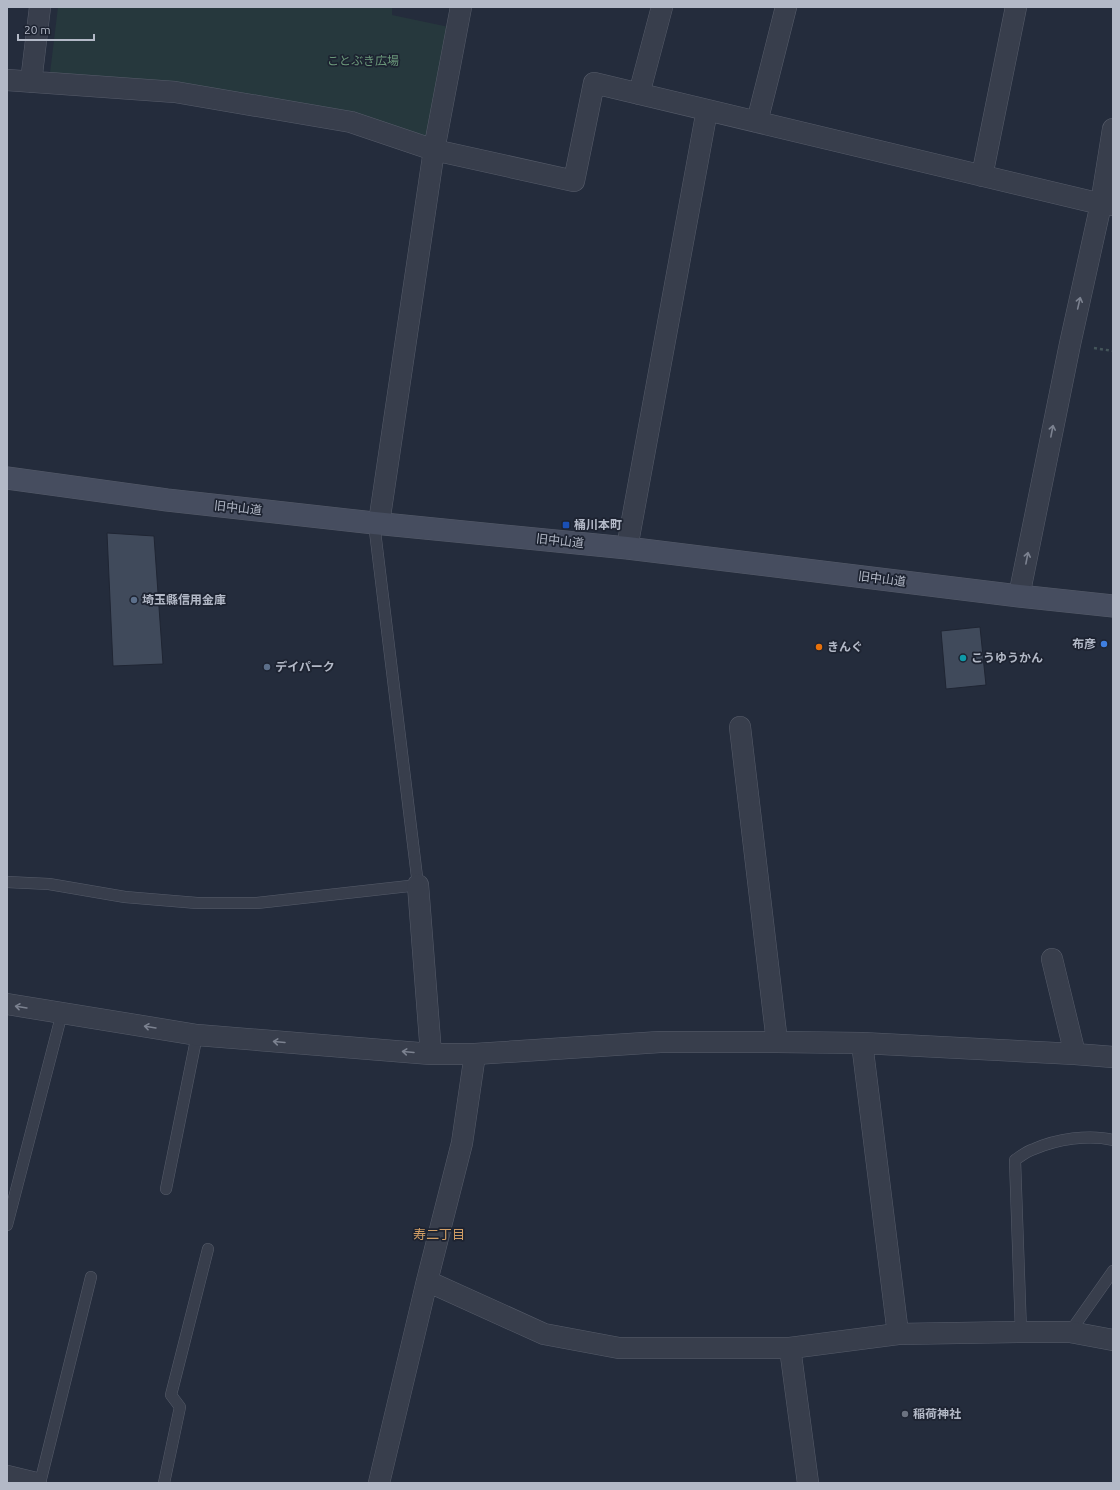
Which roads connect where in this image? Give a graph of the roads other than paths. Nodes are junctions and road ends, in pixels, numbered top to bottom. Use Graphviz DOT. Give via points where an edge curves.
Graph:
graph roads {
  1 [pos="40,7"];
  2 [pos="461,7"];
  3 [pos="662,7"];
  4 [pos="786,7"];
  5 [pos="1016,7"];
  6 [pos="7,80"];
  7 [pos="31,82"];
  8 [pos="639,94"];
  9 [pos="707,110"];
  10 [pos="758,122"];
  11 [pos="1113,129"];
  12 [pos="434,150"];
  13 [pos="982,176"];
  14 [pos="1107,205"];
  15 [pos="7,478"];
  16 [pos="376,523"];
  17 [pos="627,548"];
  18 [pos="1019,596"];
  19 [pos="1113,606"];
  20 [pos="740,727"];
  21 [pos="7,882"];
  22 [pos="418,884"];
  23 [pos="1052,958"];
  24 [pos="7,1004"];
  25 [pos="62,1013"];
  26 [pos="197,1035"];
  27 [pos="777,1042"];
  28 [pos="862,1043"];
  29 [pos="431,1054"];
  30 [pos="475,1054"];
  31 [pos="1075,1054"];
  32 [pos="1113,1057"];
  33 [pos="1113,1140"];
  34 [pos="166,1189"];
  35 [pos="7,1225"];
  36 [pos="208,1249"];
  37 [pos="1113,1271"];
  38 [pos="91,1277"];
  39 [pos="427,1281"];
  40 [pos="1020,1332"];
  41 [pos="1070,1332"];
  42 [pos="898,1334"];
  43 [pos="1113,1340"];
  44 [pos="790,1348"];
  45 [pos="7,1476"];
  46 [pos="36,1483"];
  47 [pos="40,1483"];
  48 [pos="164,1483"];
  49 [pos="379,1483"];
  50 [pos="808,1483"];
  1 -- 7 [label="street"];
  2 -- 12 [label="street"];
  3 -- 8 [label="street"];
  4 -- 10 [label="street"];
  5 -- 13 [label="street"];
  6 -- 7 [label="street"];
  7 -- 12 [label="street" via="175,92 351,122"];
  8 -- 9 [label="street"];
  8 -- 12 [label="street" via="594,83 574,181"];
  9 -- 10 [label="street"];
  9 -- 17 [label="street"];
  10 -- 13 [label="street"];
  11 -- 14 [label="street"];
  12 -- 16 [label="street"];
  13 -- 14 [label="street"];
  18 -- 14 [label="street, one-way" via="1070,344"];
  15 -- 16 [label="main road, 旧中山道" via="167,500"];
  16 -- 17 [label="main road, 旧中山道"];
  16 -- 22 [label="lane"];
  17 -- 18 [label="main road, 旧中山道"];
  18 -- 19 [label="main road, 旧中山道"];
  20 -- 27 [label="street"];
  21 -- 22 [label="lane" via="49,884 125,896 197,902 257,903"];
  22 -- 29 [label="street"];
  23 -- 31 [label="street"];
  25 -- 24 [label="street, one-way"];
  26 -- 25 [label="street, one-way"];
  25 -- 35 [label="lane"];
  29 -- 26 [label="street, one-way"];
  26 -- 34 [label="lane"];
  27 -- 28 [label="street"];
  27 -- 30 [label="street" via="660,1042"];
  28 -- 31 [label="street"];
  28 -- 42 [label="street"];
  29 -- 30 [label="street"];
  30 -- 39 [label="street" via="462,1143"];
  31 -- 32 [label="street"];
  33 -- 40 [label="lane" via="1075,1137 1033,1149 1015,1160"];
  36 -- 48 [label="lane" via="171,1395 180,1407"];
  37 -- 41 [label="lane"];
  38 -- 47 [label="lane"];
  39 -- 44 [label="street" via="544,1334 619,1348"];
  39 -- 49 [label="street"];
  40 -- 41 [label="street"];
  40 -- 42 [label="street"];
  41 -- 43 [label="street"];
  42 -- 44 [label="street"];
  44 -- 50 [label="street"];
  45 -- 46 [label="street"];
}
